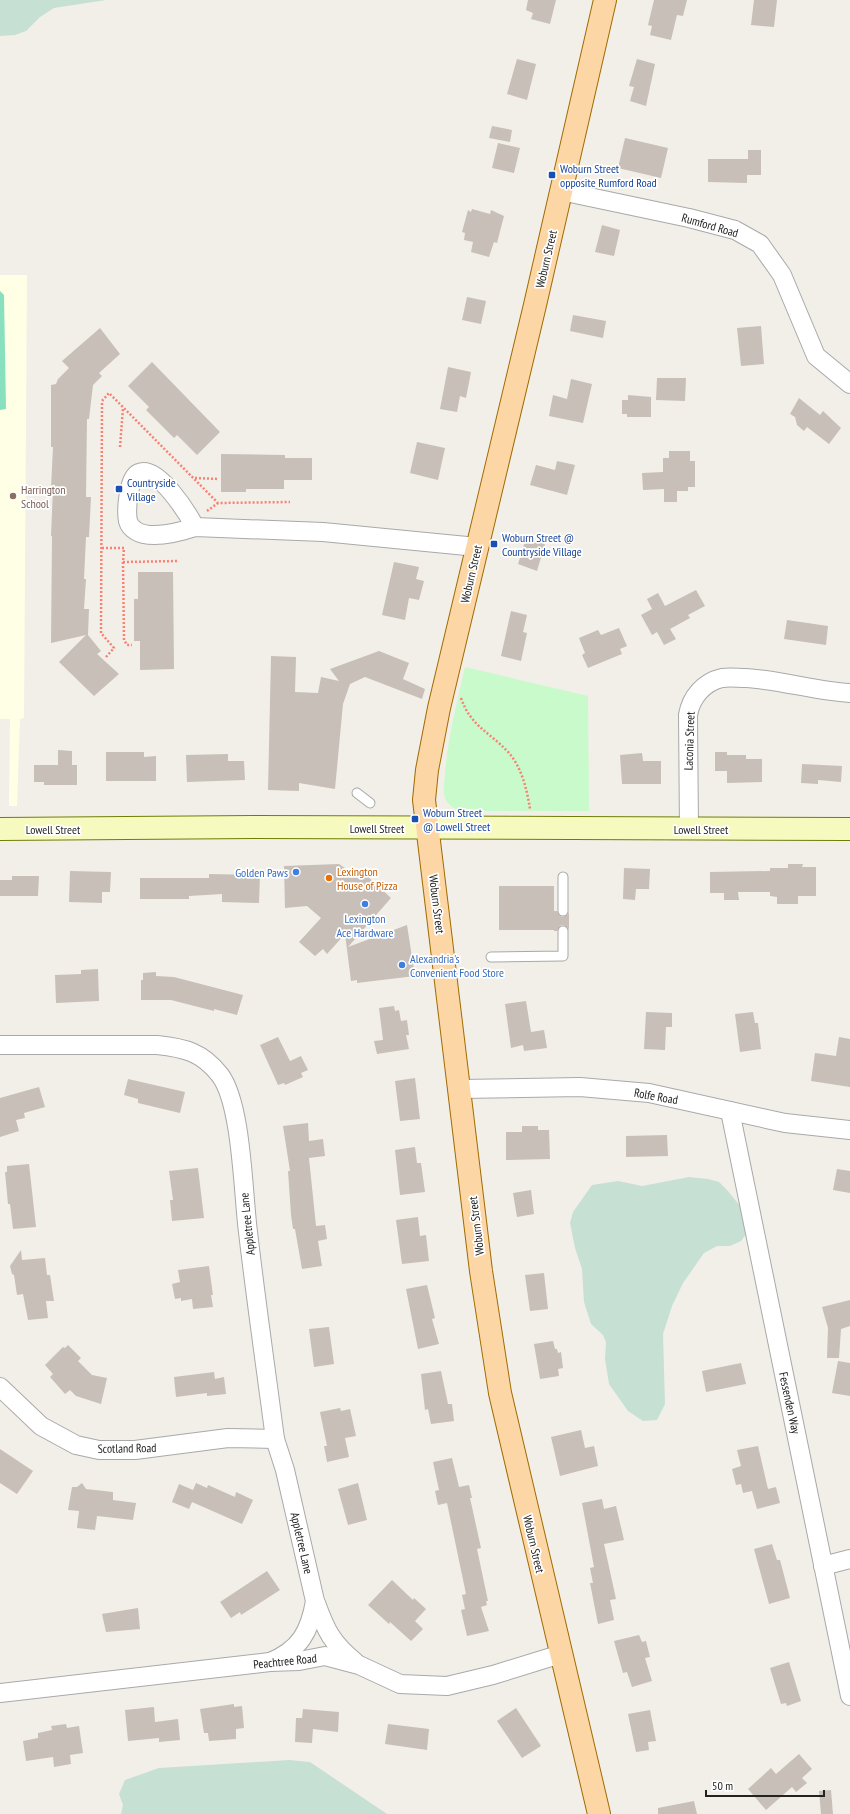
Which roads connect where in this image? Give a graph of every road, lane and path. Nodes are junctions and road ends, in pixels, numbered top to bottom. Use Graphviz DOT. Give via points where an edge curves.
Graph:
graph roads {
  1 [pos="605,0"];
  2 [pos="561,191"];
  3 [pos="850,384"];
  4 [pos="124,408"];
  5 [pos="120,447"];
  6 [pos="194,478"];
  7 [pos="218,479"];
  8 [pos="196,527"];
  9 [pos="477,547"];
  10 [pos="102,548"];
  11 [pos="180,561"];
  12 [pos="123,562"];
  13 [pos="132,645"];
  14 [pos="444,688"];
  15 [pos="850,693"];
  16 [pos="357,793"];
  17 [pos="370,803"];
  18 [pos="0,828"];
  19 [pos="426,828"];
  20 [pos="530,828"];
  21 [pos="850,828"];
  22 [pos="689,829"];
  23 [pos="563,877"];
  24 [pos="563,911"];
  25 [pos="563,931"];
  26 [pos="491,957"];
  27 [pos="0,1045"];
  28 [pos="460,1089"];
  29 [pos="730,1111"];
  30 [pos="850,1130"];
  31 [pos="0,1387"];
  32 [pos="275,1438"];
  33 [pos="850,1559"];
  34 [pos="823,1566"];
  35 [pos="315,1601"];
  36 [pos="560,1654"];
  37 [pos="270,1662"];
  38 [pos="359,1665"];
  39 [pos="0,1693"];
  40 [pos="850,1696"];
  41 [pos="599,1814"];
  1 -- 2 [label="main road, Woburn Street"];
  2 -- 3 [label="street, Rumford Road" via="735,230 760,244 782,275 816,356"];
  2 -- 9 [label="main road, Woburn Street"];
  4 -- 5 [label="path"];
  6 -- 7 [label="path"];
  8 -- 9 [label="street" via="323,532"];
  9 -- 14 [label="main road, Woburn Street"];
  10 -- 12 [label="path" via="124,548"];
  11 -- 12 [label="path"];
  12 -- 13 [label="path" via="124,640 127,645"];
  14 -- 19 [label="main road, Woburn Street" via="427,770 424,800"];
  14 -- 20 [label="path" via="459,692 471,719 498,742 517,764 528,797"];
  15 -- 22 [label="street, Laconia Street" via="756,679 725,678 706,685 694,698 688,714"];
  16 -- 17 [label="lane"];
  18 -- 19 [label="main road, Lowell Street"];
  19 -- 20 [label="main road, Lowell Street"];
  19 -- 28 [label="main road, Woburn Street"];
  20 -- 22 [label="main road, Lowell Street"];
  21 -- 22 [label="main road, Lowell Street"];
  23 -- 24 [label="lane"];
  25 -- 26 [label="lane" via="563,956"];
  27 -- 32 [label="street, Appletree Lane" via="150,1045 183,1048 203,1057 221,1076 235,1116"];
  28 -- 29 [label="street, Rolfe Road" via="580,1087 649,1093"];
  28 -- 36 [label="main road, Woburn Street" via="481,1271 500,1393"];
  29 -- 30 [label="street, Rolfe Road" via="785,1122"];
  29 -- 34 [label="street, Fessenden Way"];
  31 -- 32 [label="street, Scotland Road" via="41,1426 76,1445 99,1450 135,1450 228,1438"];
  32 -- 35 [label="street, Appletree Lane" via="287,1477"];
  33 -- 34 [label="street"];
  34 -- 40 [label="street, Fessenden Way"];
  35 -- 37 [label="street, Appletree Lane" via="312,1620 302,1639 286,1656"];
  35 -- 38 [label="street, Appletree Lane" via="324,1627 339,1649"];
  36 -- 38 [label="street, Peachtree Road" via="447,1686 400,1684"];
  36 -- 41 [label="main road, Woburn Street"];
  37 -- 38 [label="street, Peachtree Road" via="299,1661 325,1656"];
  37 -- 39 [label="street, Peachtree Road"];
}
